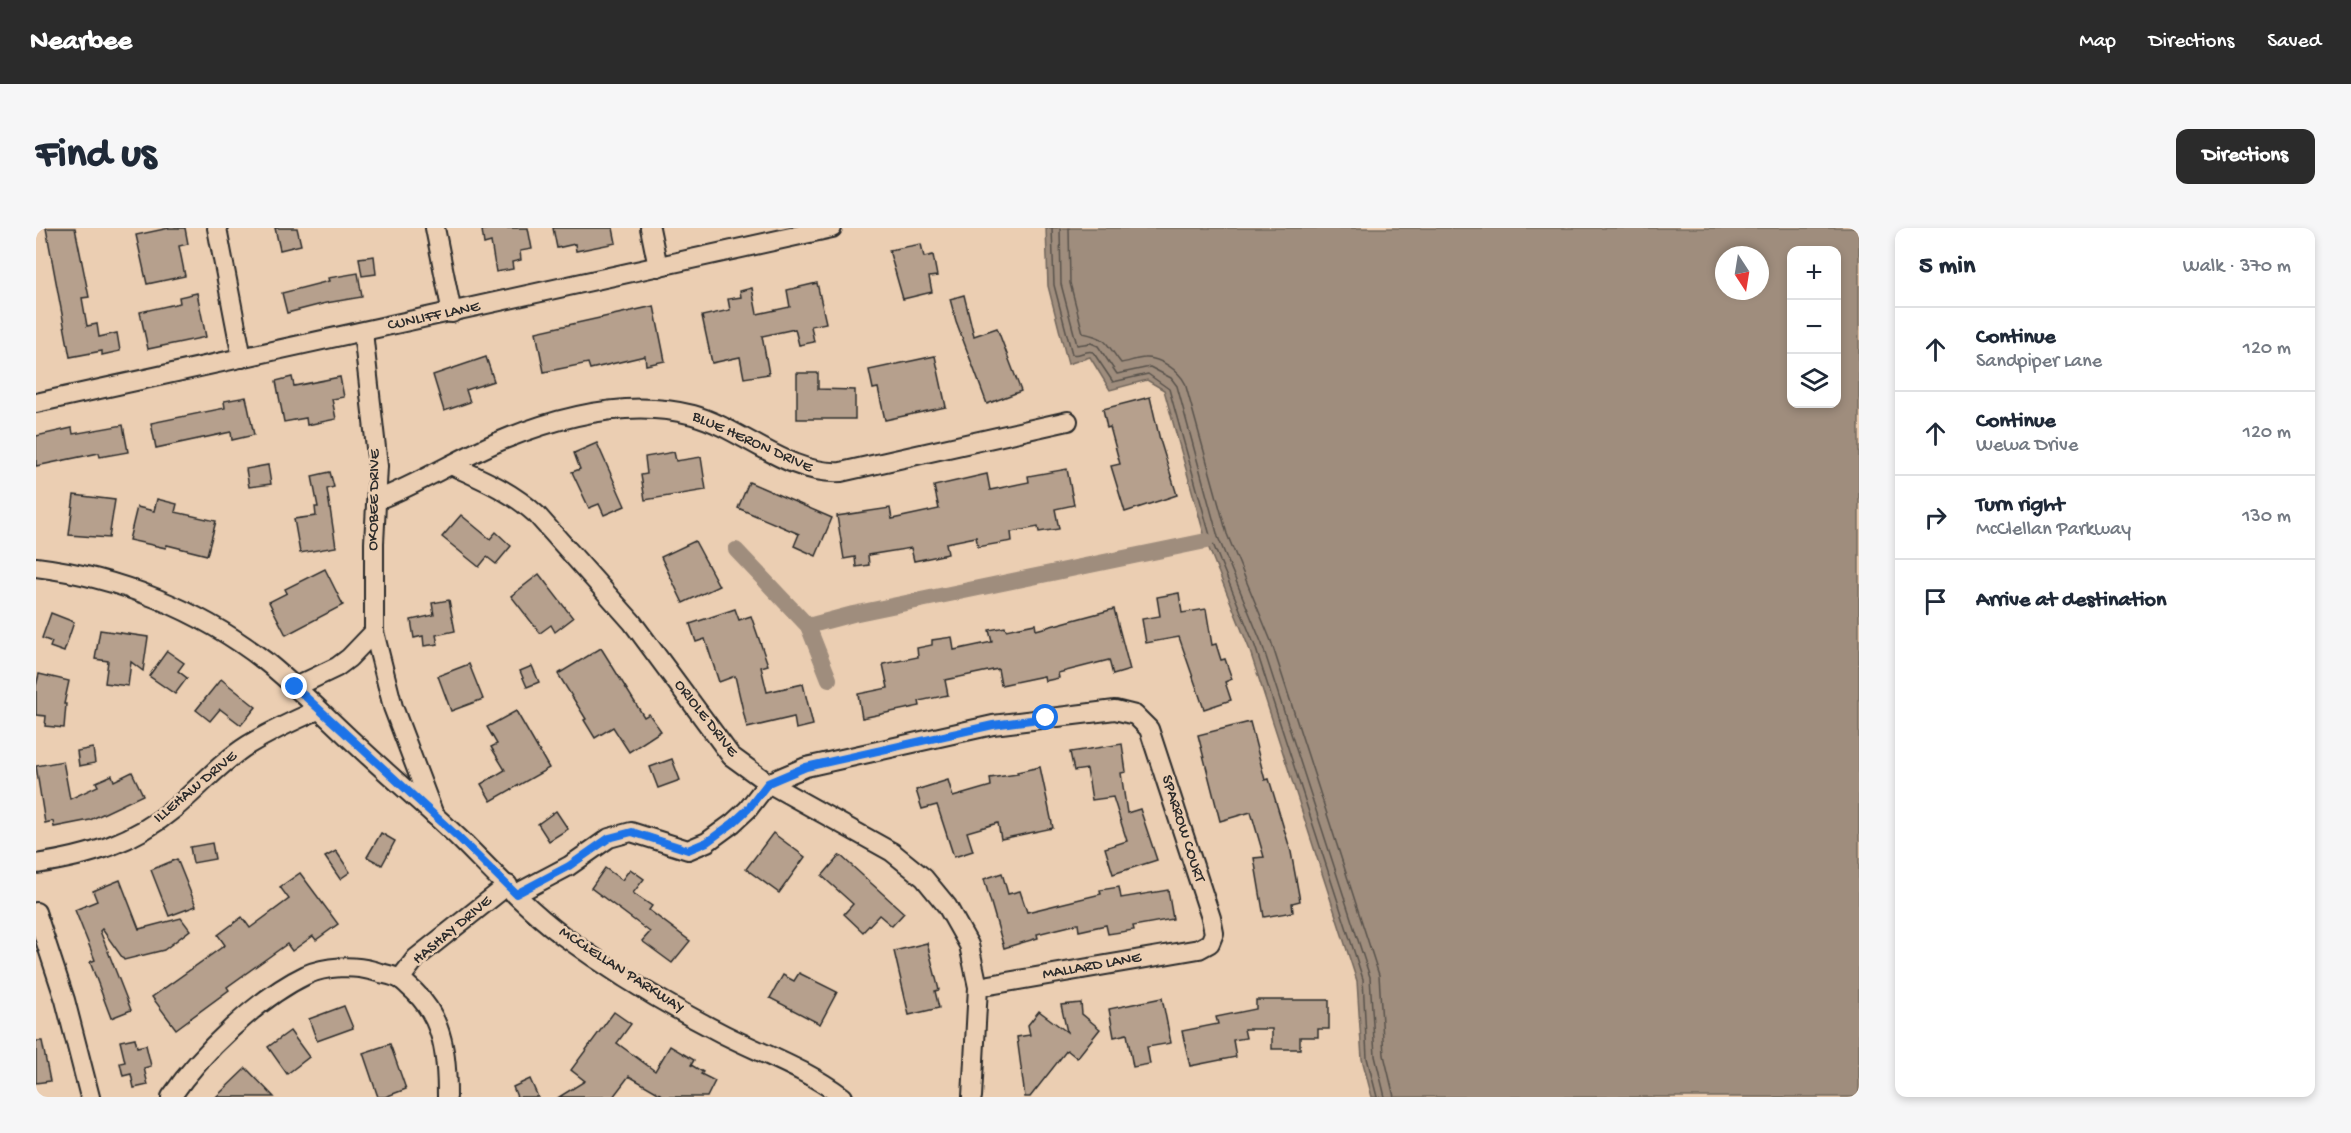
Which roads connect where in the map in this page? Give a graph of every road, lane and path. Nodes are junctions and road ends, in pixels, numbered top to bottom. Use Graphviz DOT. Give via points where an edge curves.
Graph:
graph roads {
  1 [pos="217,228"];
  2 [pos="435,228"];
  3 [pos="650,228"];
  4 [pos="832,228"];
  5 [pos="658,267"];
  6 [pos="452,313"];
  7 [pos="363,332"];
  8 [pos="243,358"];
  9 [pos="36,403"];
  10 [pos="1068,421"];
  11 [pos="451,465"];
  12 [pos="377,500"];
  13 [pos="36,567"];
  14 [pos="374,632"];
  15 [pos="295,687"];
  16 [pos="318,710"];
  17 [pos="768,783"];
  18 [pos="435,817"];
  19 [pos="36,864"];
  20 [pos="512,890"];
  21 [pos="36,912"];
  22 [pos="1205,946"];
  23 [pos="400,979"];
  24 [pos="978,987"];
  25 [pos="90,1097"];
  26 [pos="171,1097"];
  27 [pos="447,1097"];
  28 [pos="843,1097"];
  29 [pos="972,1097"];
  1 -- 8 [label="street"];
  2 -- 6 [label="street"];
  3 -- 5 [label="street"];
  4 -- 5 [label="street, CUNLIFF LANE"];
  5 -- 6 [label="street, CUNLIFF LANE"];
  6 -- 7 [label="street, CUNLIFF LANE"];
  7 -- 8 [label="street, CUNLIFF LANE"];
  7 -- 12 [label="street, OKOBEE DRIVE" via="378,466"];
  8 -- 9 [label="street, CUNLIFF LANE"];
  10 -- 11 [label="street, BLUE HERON DRIVE" via="825,473 695,416 626,409 545,425 504,439"];
  11 -- 12 [label="street, BLUE HERON DRIVE"];
  11 -- 17 [label="street, ORIOLE DRIVE" via="506,491 537,514 632,622 724,749"];
  12 -- 14 [label="street, OKOBEE DRIVE"];
  13 -- 15 [label="street, MCCLELLAN PARKWAY" via="95,577 162,601 233,639"];
  14 -- 15 [label="street" via="337,667"];
  14 -- 18 [label="street, OKOBEE DRIVE" via="393,707"];
  15 -- 16 [label="street, MCCLELLAN PARKWAY"];
  16 -- 18 [label="street, MCCLELLAN PARKWAY"];
  16 -- 19 [label="street, ILLEHAW DRIVE" via="247,746 173,809 134,836 102,851"];
  17 -- 20 [label="street, HASHAY DRIVE" via="741,816 707,842 688,850 632,832 609,838 569,866"];
  17 -- 22 [label="street, SPARROW COURT" via="806,767 993,725 1115,710 1135,715 1149,729 1211,918 1214,933"];
  17 -- 24 [label="street, ORIOLE DRIVE" via="892,852 924,878 965,936"];
  18 -- 20 [label="street, MCCLELLAN PARKWAY"];
  20 -- 23 [label="street, HASHAY DRIVE" via="416,958"];
  20 -- 28 [label="street, MCCLELLAN PARKWAY" via="560,933 635,985 729,1037 792,1065"];
  21 -- 25 [label="street" via="65,999"];
  22 -- 24 [label="street, MALLARD LANE"];
  23 -- 26 [label="street" via="352,968 306,976 228,1031"];
  23 -- 27 [label="street" via="426,1003 439,1030 447,1068"];
  24 -- 29 [label="street, ORIOLE DRIVE"];
}
